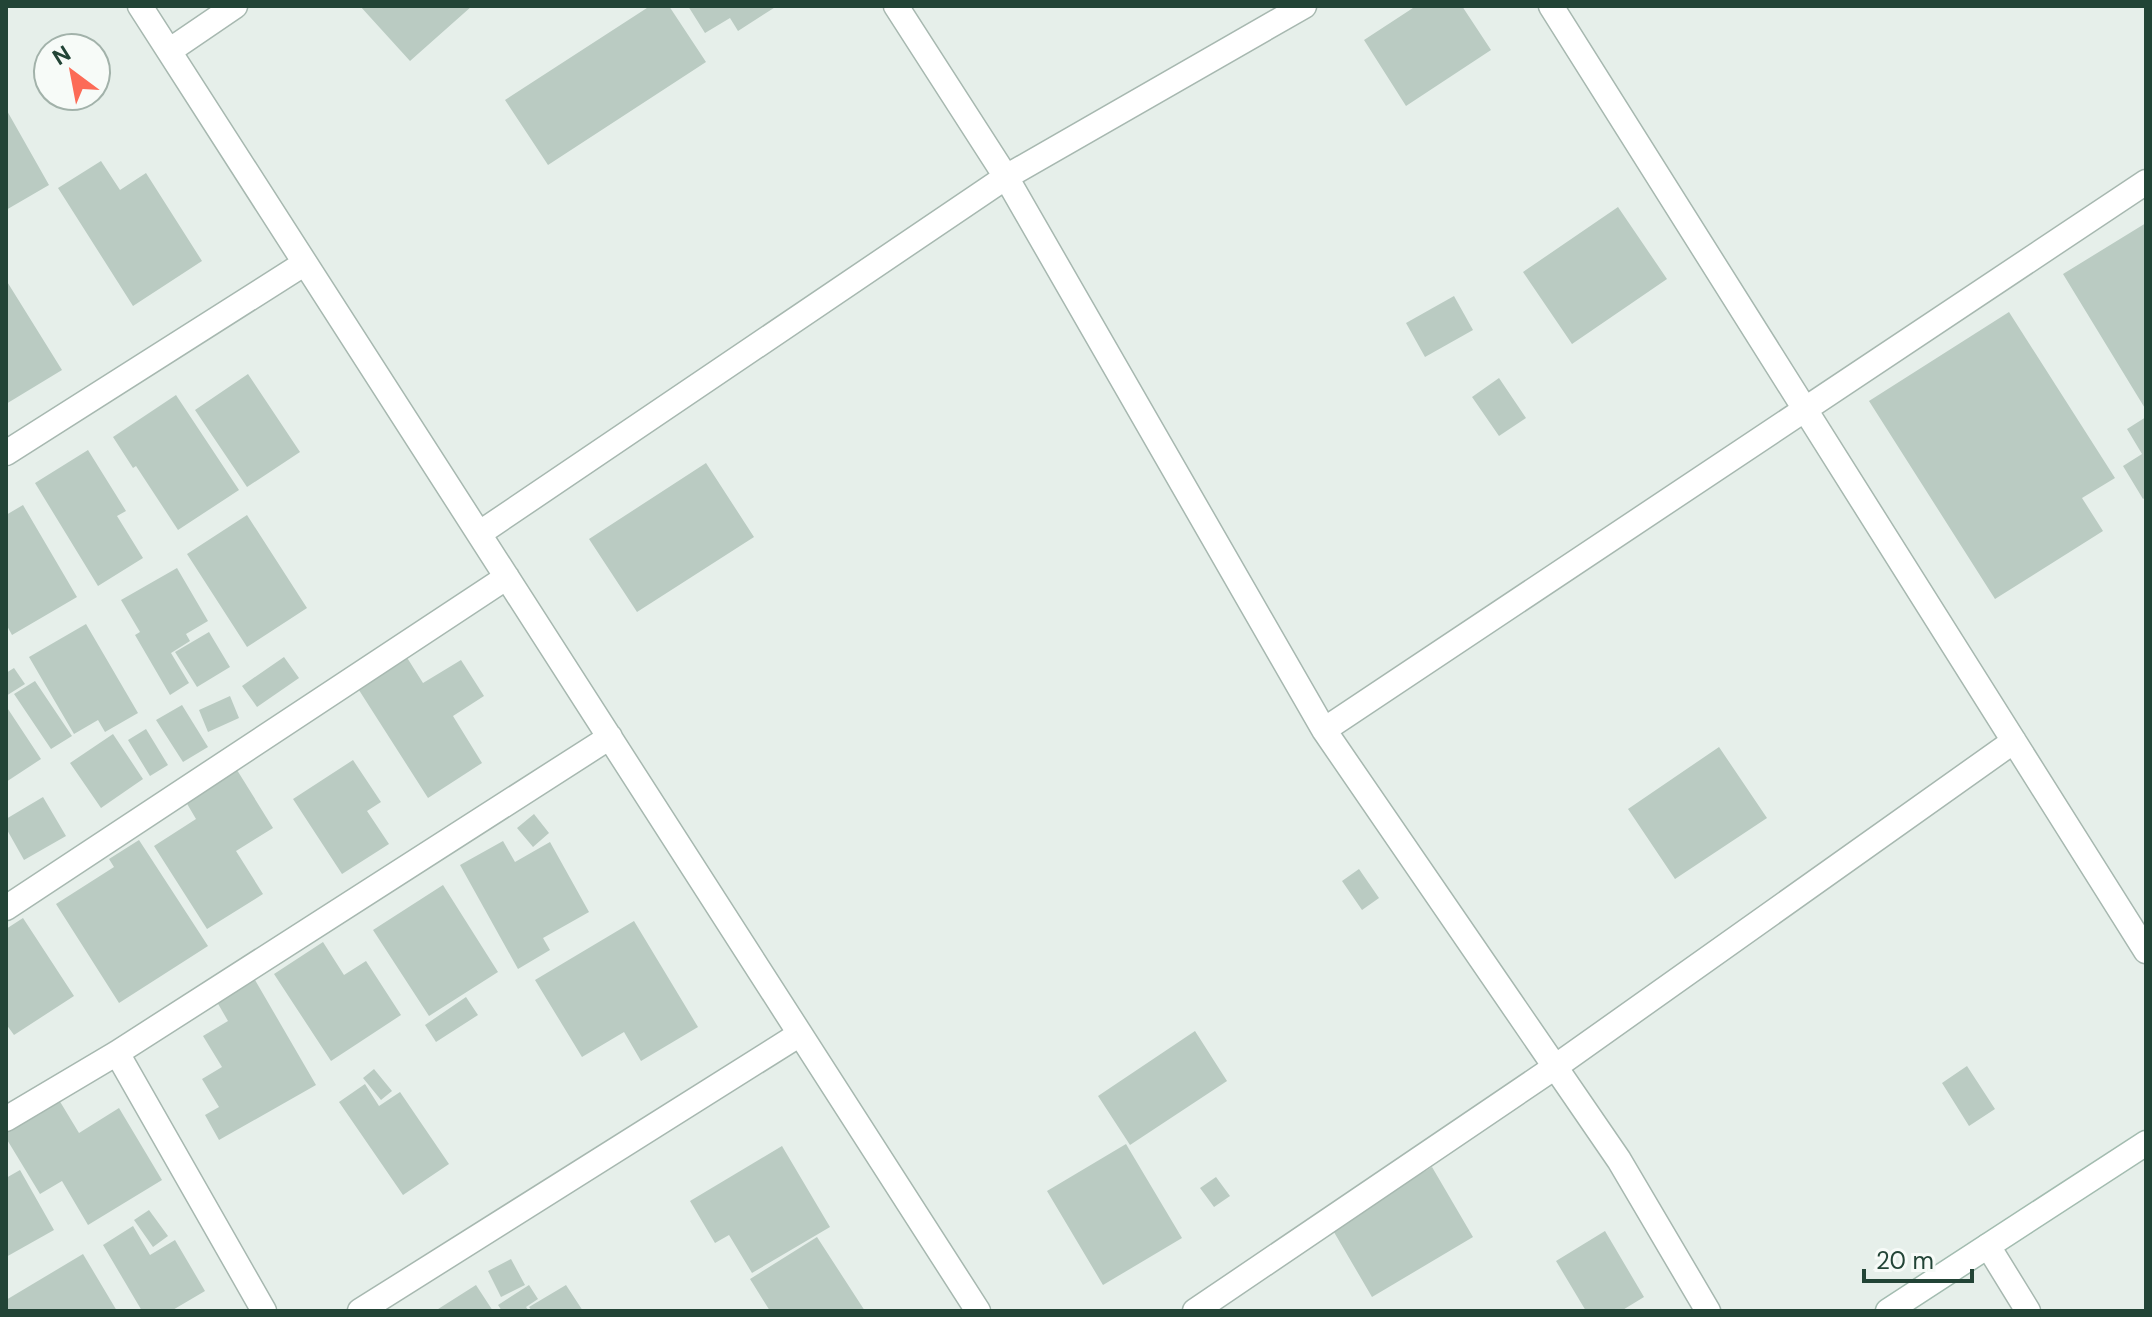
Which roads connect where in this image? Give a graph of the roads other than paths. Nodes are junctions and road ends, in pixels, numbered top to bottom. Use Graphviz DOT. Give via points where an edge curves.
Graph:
graph roads {
  1 [pos="140,6"];
  2 [pos="235,6"];
  3 [pos="896,6"];
  4 [pos="1304,6"];
  5 [pos="1551,6"];
  6 [pos="169,51"];
  7 [pos="1006,177"];
  8 [pos="2146,182"];
  9 [pos="305,263"];
  10 [pos="1804,408"];
  11 [pos="6,453"];
  12 [pos="480,533"];
  13 [pos="507,577"];
  14 [pos="1324,730"];
  15 [pos="610,737"];
  16 [pos="2014,741"];
  17 [pos="6,908"];
  18 [pos="2146,951"];
  19 [pos="800,1034"];
  20 [pos="117,1053"];
  21 [pos="1555,1067"];
  22 [pos="6,1119"];
  23 [pos="2146,1143"];
  24 [pos="1988,1246"];
  25 [pos="264,1311"];
  26 [pos="360,1311"];
  27 [pos="978,1311"];
  28 [pos="1195,1311"];
  29 [pos="1708,1311"];
  30 [pos="1888,1311"];
  31 [pos="2028,1311"];
  1 -- 6 [label="street"];
  2 -- 6 [label="street"];
  3 -- 7 [label="street"];
  4 -- 7 [label="street"];
  5 -- 10 [label="street"];
  6 -- 9 [label="street"];
  7 -- 12 [label="street"];
  7 -- 14 [label="street"];
  8 -- 10 [label="street"];
  9 -- 11 [label="street"];
  9 -- 12 [label="street"];
  10 -- 14 [label="street"];
  10 -- 16 [label="street"];
  12 -- 13 [label="street"];
  13 -- 15 [label="street"];
  13 -- 17 [label="street"];
  14 -- 21 [label="street"];
  15 -- 19 [label="street"];
  15 -- 20 [label="street"];
  16 -- 18 [label="street"];
  16 -- 21 [label="street"];
  19 -- 26 [label="street"];
  19 -- 27 [label="street"];
  20 -- 22 [label="street"];
  20 -- 25 [label="street"];
  21 -- 28 [label="street"];
  21 -- 29 [label="street" via="1619,1160"];
  23 -- 24 [label="street"];
  24 -- 30 [label="street"];
  24 -- 31 [label="street"];
}
